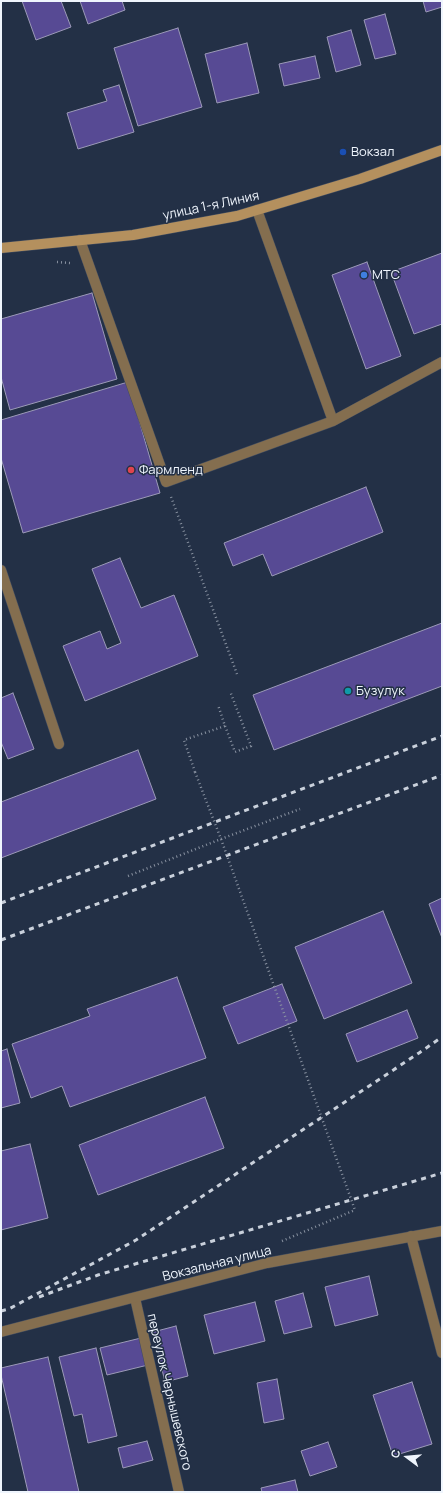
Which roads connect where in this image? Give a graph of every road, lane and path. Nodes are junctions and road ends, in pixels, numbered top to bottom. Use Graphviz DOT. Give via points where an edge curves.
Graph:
graph roads {
  1 [pos="442,150"];
  2 [pos="257,210"];
  3 [pos="80,240"];
  4 [pos="1,248"];
  5 [pos="442,362"];
  6 [pos="333,421"];
  7 [pos="166,482"];
  8 [pos="1,570"];
  9 [pos="237,674"];
  10 [pos="230,691"];
  11 [pos="218,705"];
  12 [pos="225,726"];
  13 [pos="58,744"];
  14 [pos="300,809"];
  15 [pos="221,839"];
  16 [pos="128,876"];
  17 [pos="442,1231"];
  18 [pos="411,1236"];
  19 [pos="277,1243"];
  20 [pos="135,1298"];
  21 [pos="1,1332"];
  22 [pos="442,1353"];
  23 [pos="179,1492"];
  1 -- 2 [label="main road, улица 1-я Линия" via="360,179"];
  2 -- 3 [label="main road, улица 1-я Линия" via="133,235"];
  2 -- 6 [label="street"];
  3 -- 4 [label="main road, улица 1-я Линия"];
  3 -- 7 [label="street"];
  5 -- 6 [label="street"];
  6 -- 7 [label="street"];
  7 -- 9 [label="path"];
  8 -- 13 [label="street"];
  10 -- 12 [label="path" via="251,746 235,752"];
  11 -- 12 [label="path"];
  12 -- 15 [label="path, bridge" via="184,740"];
  14 -- 15 [label="path"];
  15 -- 16 [label="path"];
  15 -- 19 [label="path, bridge" via="355,1210"];
  17 -- 18 [label="street, Вокзальная улица"];
  18 -- 20 [label="street, Вокзальная улица" via="267,1264"];
  18 -- 22 [label="street"];
  20 -- 21 [label="street, Вокзальная улица"];
  20 -- 23 [label="street, переулок Чернышевского"];
}
